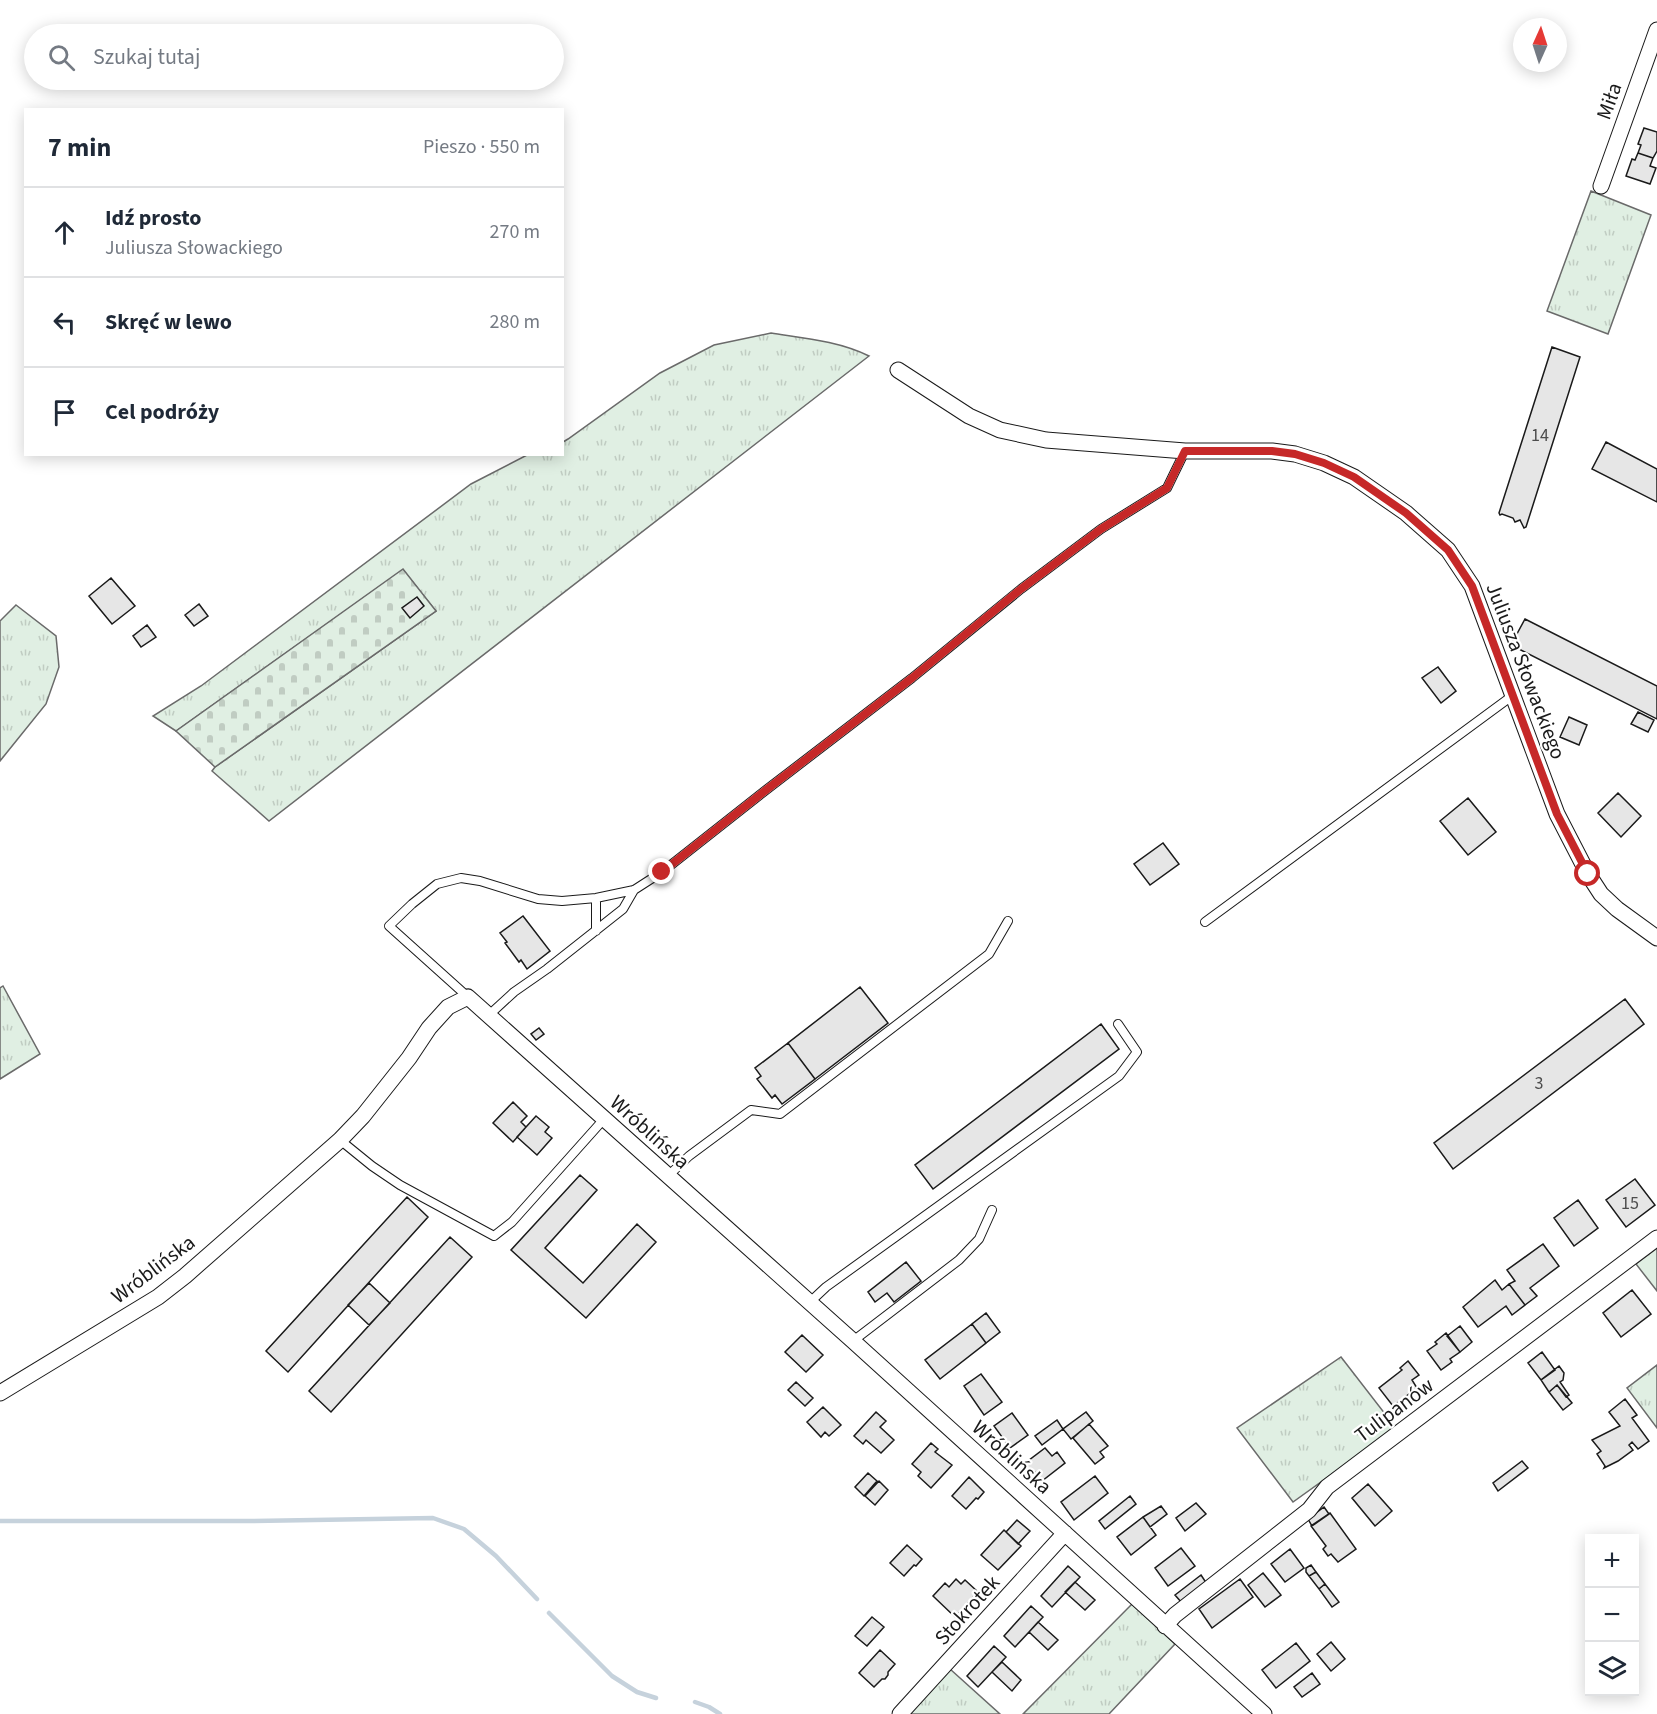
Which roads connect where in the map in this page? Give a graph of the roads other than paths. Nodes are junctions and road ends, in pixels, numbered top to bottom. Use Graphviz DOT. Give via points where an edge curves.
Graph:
graph roads {
  1 [pos="1657,30"];
  2 [pos="1601,186"];
  3 [pos="898,370"];
  4 [pos="1185,451"];
  5 [pos="1512,696"];
  6 [pos="634,890"];
  7 [pos="596,898"];
  8 [pos="1008,921"];
  9 [pos="1205,922"];
  10 [pos="596,932"];
  11 [pos="1657,938"];
  12 [pos="468,997"];
  13 [pos="489,1015"];
  14 [pos="1118,1024"];
  15 [pos="604,1119"];
  16 [pos="340,1140"];
  17 [pos="668,1176"];
  18 [pos="992,1210"];
  19 [pos="1657,1238"];
  20 [pos="809,1303"];
  21 [pos="853,1341"];
  22 [pos="0,1393"];
  23 [pos="1065,1533"];
  24 [pos="1165,1626"];
  25 [pos="900,1714"];
  26 [pos="1264,1714"];
  1 -- 2 [label="street, Miła"];
  3 -- 4 [label="street, Juliusza Słowackiego" via="969,416 1000,430 1046,440"];
  4 -- 5 [label="street, Juliusza Słowackiego" via="1295,454 1354,477 1406,513 1448,550 1472,586"];
  4 -- 6 [label="lane" via="1167,488 1101,529 1030,582 912,678"];
  5 -- 9 [label="lane"];
  5 -- 11 [label="street, Juliusza Słowackiego" via="1557,814 1588,874 1617,909"];
  6 -- 7 [label="lane"];
  6 -- 10 [label="lane" via="623,909"];
  7 -- 10 [label="lane"];
  7 -- 12 [label="lane" via="538,899 480,880 461,878 437,884 388,926"];
  8 -- 17 [label="lane" via="990,954 780,1114 751,1110"];
  10 -- 13 [label="lane"];
  12 -- 13 [label="street, Wróblińska"];
  12 -- 16 [label="street, Wróblińska" via="448,1007 429,1028 363,1116"];
  13 -- 15 [label="street, Wróblińska"];
  14 -- 20 [label="lane" via="1137,1052 1119,1076 825,1287"];
  15 -- 16 [label="lane" via="512,1222 494,1236 400,1185"];
  15 -- 17 [label="street, Wróblińska"];
  16 -- 22 [label="street, Wróblińska" via="158,1297"];
  17 -- 20 [label="street, Wróblińska"];
  18 -- 21 [label="lane" via="979,1239 959,1260"];
  19 -- 24 [label="street, Tulipanów" via="1327,1487 1309,1510"];
  20 -- 21 [label="street, Wróblińska"];
  21 -- 23 [label="street, Wróblińska"];
  23 -- 24 [label="street, Wróblińska"];
  23 -- 25 [label="street, Stokrotek"];
  24 -- 26 [label="street, Wróblińska"];
}
